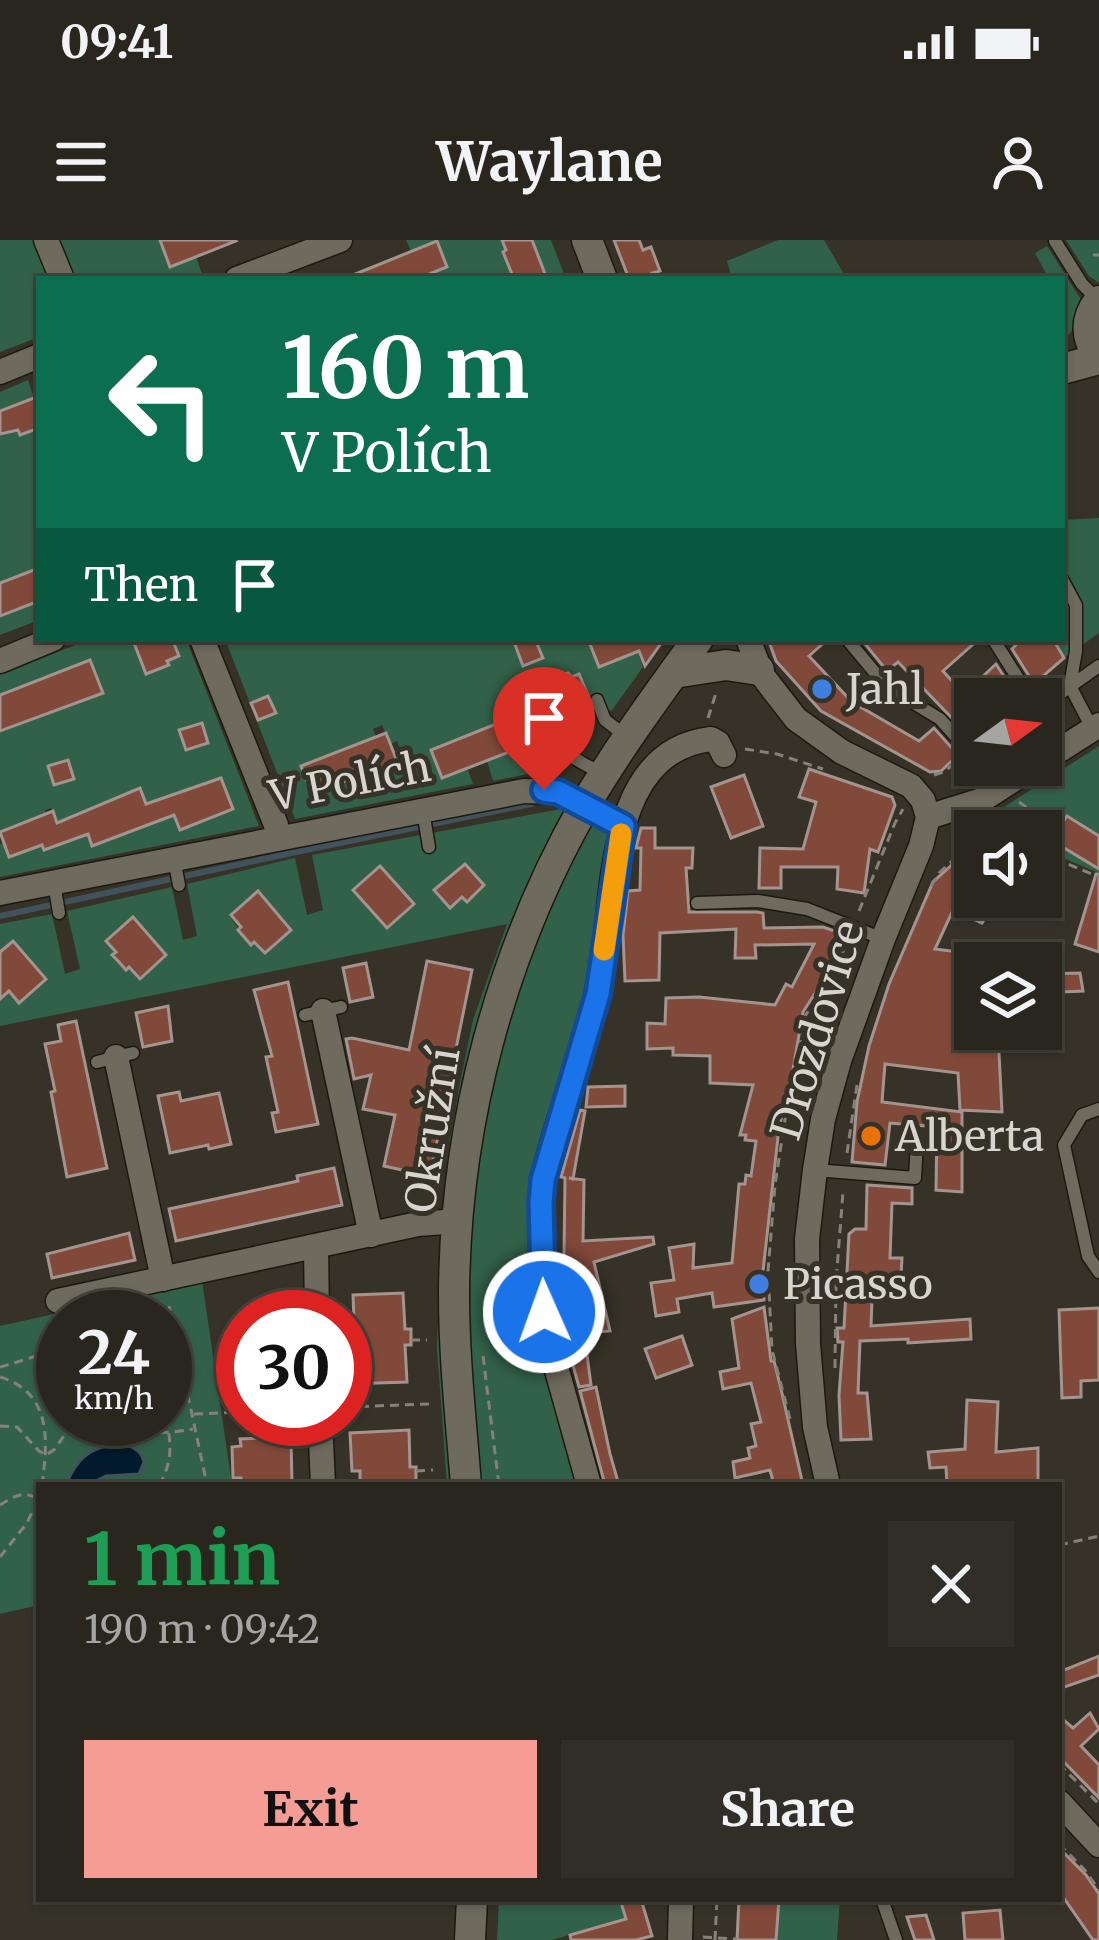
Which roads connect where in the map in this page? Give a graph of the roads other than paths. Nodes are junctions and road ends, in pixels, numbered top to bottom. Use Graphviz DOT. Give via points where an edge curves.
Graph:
graph roads {
  1 [pos="46,240"];
  2 [pos="340,240"];
  3 [pos="587,240"];
  4 [pos="1055,241"];
  5 [pos="61,276"];
  6 [pos="245,276"];
  7 [pos="601,276"];
  8 [pos="1097,329"];
  9 [pos="1065,347"];
  10 [pos="36,357"];
  11 [pos="1065,366"];
  12 [pos="0,372"];
  13 [pos="1065,585"];
  14 [pos="46,642"];
  15 [pos="203,642"];
  16 [pos="696,642"];
  17 [pos="749,642"];
  18 [pos="849,642"];
  19 [pos="995,642"];
  20 [pos="0,661"];
  21 [pos="1099,666"];
  22 [pos="759,670"];
  23 [pos="674,673"];
  24 [pos="1018,678"];
  25 [pos="1070,686"];
  26 [pos="1062,692"];
  27 [pos="597,700"];
  28 [pos="544,704"];
  29 [pos="1096,727"];
  30 [pos="954,735"];
  31 [pos="628,738"];
  32 [pos="714,741"];
  33 [pos="1062,749"];
  34 [pos="604,773"];
  35 [pos="1001,786"];
  36 [pos="1014,786"];
  37 [pos="1007,792"];
  38 [pos="584,807"];
  39 [pos="423,815"];
  40 [pos="928,817"];
  41 [pos="623,826"];
  42 [pos="292,838"];
  43 [pos="429,847"];
  44 [pos="175,864"];
  45 [pos="179,885"];
  46 [pos="54,888"];
  47 [pos="0,893"];
  48 [pos="698,903"];
  49 [pos="59,913"];
  50 [pos="883,939"];
  51 [pos="323,1011"];
  52 [pos="115,1058"];
  53 [pos="1099,1109"];
  54 [pos="917,1141"];
  55 [pos="815,1170"];
  56 [pos="458,1221"];
  57 [pos="371,1235"];
  58 [pos="316,1247"];
  59 [pos="1099,1272"];
  60 [pos="163,1279"];
  61 [pos="110,1290"];
  62 [pos="317,1290"];
  63 [pos="321,1446"];
  64 [pos="323,1482"];
  65 [pos="466,1482"];
  66 [pos="588,1482"];
  67 [pos="827,1482"];
  68 [pos="1062,1805"];
  69 [pos="1099,1845"];
  70 [pos="472,1902"];
  71 [pos="681,1902"];
  72 [pos="883,1902"];
  73 [pos="470,1940"];
  74 [pos="680,1940"];
  75 [pos="896,1940"];
  1 -- 5 [label="street"];
  2 -- 6 [label="street"];
  3 -- 7 [label="street"];
  4 -- 8 [label="lane"];
  8 -- 9 [label="street"];
  8 -- 11 [label="street"];
  10 -- 12 [label="street"];
  13 -- 25 [label="lane" via="1076,605"];
  14 -- 20 [label="street"];
  15 -- 42 [label="street" via="276,825"];
  16 -- 23 [label="street"];
  17 -- 22 [label="street"];
  18 -- 30 [label="lane" via="886,686"];
  19 -- 24 [label="lane"];
  21 -- 25 [label="lane"];
  22 -- 23 [label="street" via="726,665"];
  22 -- 40 [label="street" via="801,724 911,785"];
  23 -- 31 [label="street"];
  25 -- 26 [label="lane"];
  25 -- 29 [label="lane"];
  27 -- 31 [label="lane" via="605,720"];
  28 -- 34 [label="lane" via="566,753"];
  29 -- 33 [label="street"];
  31 -- 34 [label="street"];
  32 -- 41 [label="street" via="654,765"];
  34 -- 38 [label="street"];
  35 -- 37 [label="lane"];
  36 -- 37 [label="street"];
  37 -- 40 [label="street"];
  38 -- 39 [label="street, V Polích" via="544,790"];
  38 -- 41 [label="street, V Polích"];
  38 -- 56 [label="street, Okružní" via="497,1012"];
  39 -- 42 [label="street, V Polích"];
  39 -- 43 [label="lane"];
  40 -- 50 [label="street, Drozdovice"];
  41 -- 66 [label="street" via="598,994 541,1203 546,1331"];
  42 -- 44 [label="street, V Polích"];
  44 -- 45 [label="lane"];
  44 -- 46 [label="street, V Polích"];
  46 -- 47 [label="street, V Polích"];
  46 -- 49 [label="lane"];
  48 -- 50 [label="lane" via="807,909"];
  50 -- 55 [label="street, Drozdovice" via="839,1061"];
  51 -- 57 [label="street"];
  52 -- 60 [label="street"];
  53 -- 59 [label="lane" via="1082,1114 1064,1145 1088,1256"];
  54 -- 55 [label="lane" via="915,1178"];
  55 -- 67 [label="street, Drozdovice" via="808,1344"];
  56 -- 57 [label="street"];
  56 -- 65 [label="street, Okružní" via="454,1323"];
  57 -- 58 [label="street"];
  58 -- 60 [label="street"];
  58 -- 62 [label="street"];
  60 -- 61 [label="street"];
  63 -- 64 [label="street"];
  68 -- 69 [label="street"];
  70 -- 73 [label="street"];
  71 -- 74 [label="street"];
  72 -- 75 [label="lane"];
}
